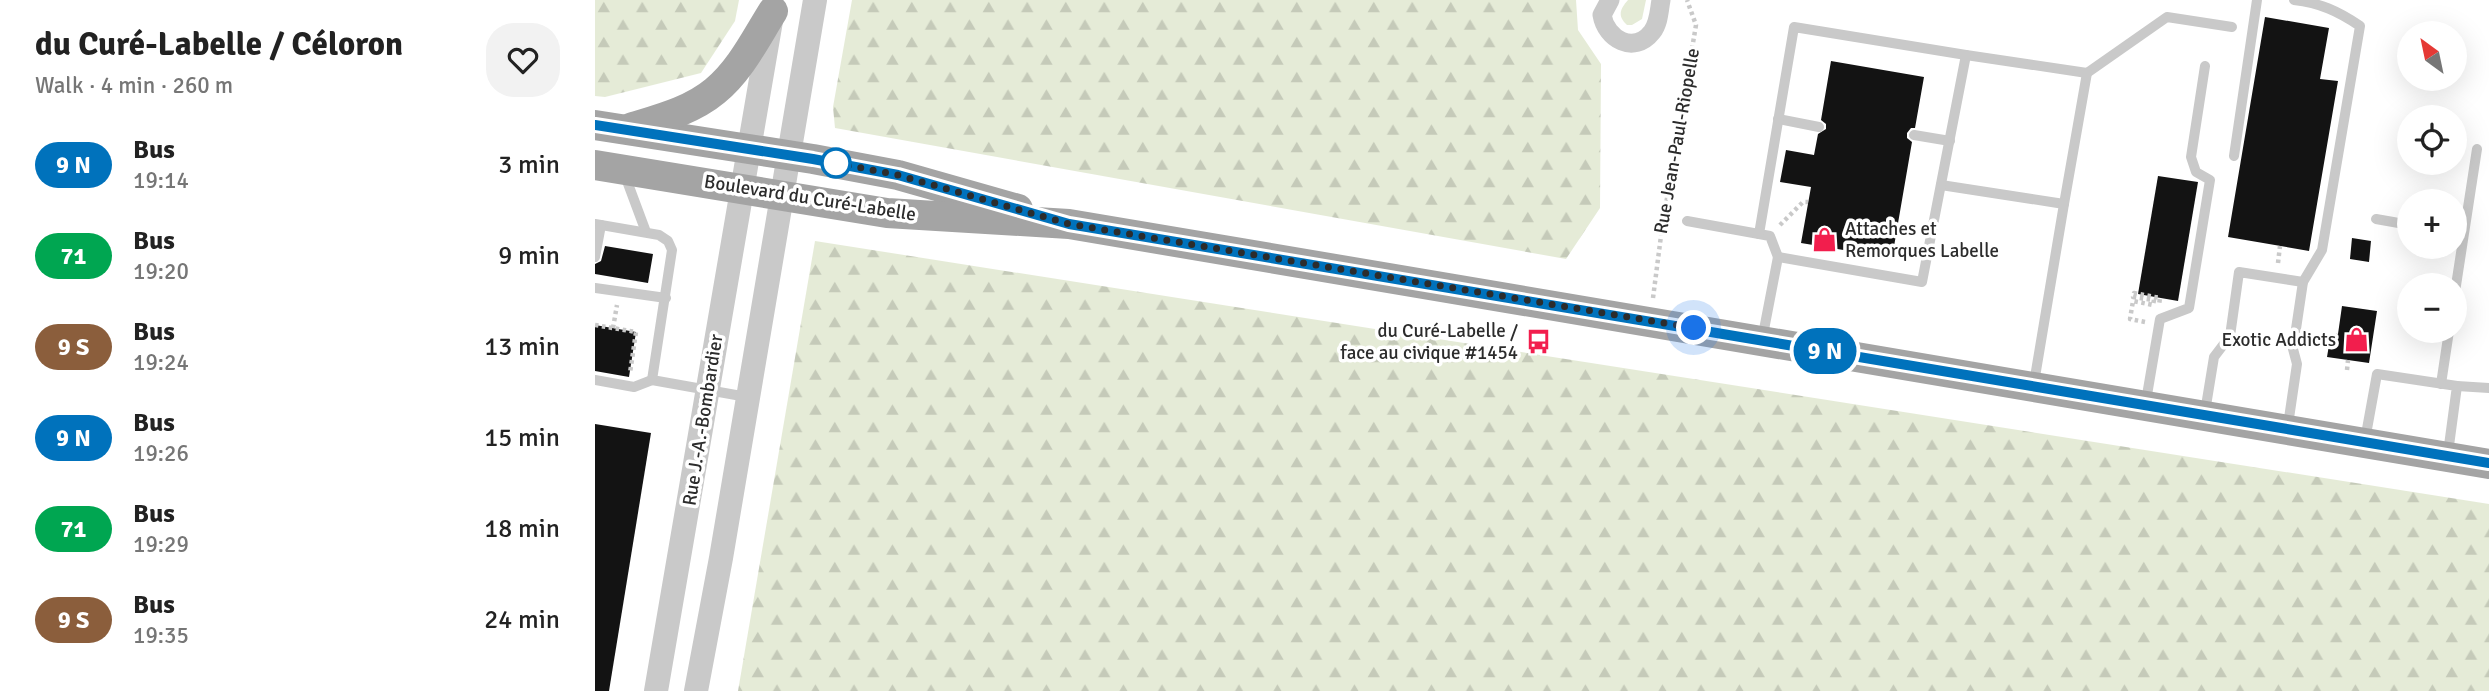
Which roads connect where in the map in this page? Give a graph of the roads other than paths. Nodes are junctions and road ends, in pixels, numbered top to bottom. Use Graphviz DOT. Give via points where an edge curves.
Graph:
graph roads {
  1 [pos="815,0"];
  2 [pos="1610,0"];
  3 [pos="1661,0"];
  4 [pos="2257,0"];
  5 [pos="2294,0"];
  6 [pos="774,6"];
  7 [pos="2232,27"];
  8 [pos="1966,55"];
  9 [pos="2205,66"];
  10 [pos="2087,73"];
  11 [pos="1778,119"];
  12 [pos="609,127"];
  13 [pos="1819,127"];
  14 [pos="1914,135"];
  15 [pos="1949,141"];
  16 [pos="749,148"];
  17 [pos="2477,149"];
  18 [pos="787,155"];
  19 [pos="2234,156"];
  20 [pos="609,167"];
  21 [pos="1941,185"];
  22 [pos="742,189"];
  23 [pos="782,197"];
  24 [pos="2467,198"];
  25 [pos="2064,204"];
  26 [pos="2376,219"];
  27 [pos="1687,221"];
  28 [pos="2397,223"];
  29 [pos="598,224"];
  30 [pos="1069,224"];
  31 [pos="646,232"];
  32 [pos="1759,234"];
  33 [pos="595,257"];
  34 [pos="1778,257"];
  35 [pos="2303,282"];
  36 [pos="595,288"];
  37 [pos="666,298"];
  38 [pos="1762,340"];
  39 [pos="2447,343"];
  40 [pos="595,380"];
  41 [pos="652,380"];
  42 [pos="2441,384"];
  43 [pos="2033,386"];
  44 [pos="2457,386"];
  45 [pos="2489,388"];
  46 [pos="707,390"];
  47 [pos="748,397"];
  48 [pos="2145,405"];
  49 [pos="2204,415"];
  50 [pos="2287,429"];
  51 [pos="2365,443"];
  52 [pos="2447,457"];
  53 [pos="2489,464"];
  54 [pos="656,691"];
  55 [pos="696,691"];
  1 -- 18 [label="street, Rue J.-A.-Bombardier"];
  2 -- 3 [label="street" via="1602,15 1606,29 1617,40 1634,43 1652,32"];
  4 -- 19 [label="lane"];
  5 -- 35 [label="lane" via="2336,10 2360,26 2322,250"];
  6 -- 12 [label="main road" via="716,90 674,113"];
  6 -- 16 [label="street, Rue J.-A.-Bombardier"];
  7 -- 10 [label="lane" via="2167,17"];
  8 -- 10 [label="lane"];
  8 -- 11 [label="lane" via="1794,27"];
  8 -- 15 [label="lane"];
  9 -- 48 [label="lane" via="2191,158 2196,172 2210,180 2189,308 2160,319"];
  10 -- 25 [label="lane"];
  11 -- 13 [label="lane"];
  11 -- 32 [label="lane"];
  12 -- 16 [label="main road, Boulevard du Curé-Labelle"];
  14 -- 15 [label="lane"];
  15 -- 21 [label="lane"];
  16 -- 18 [label="main road, Boulevard du Curé-Labelle"];
  16 -- 22 [label="street, Rue J.-A.-Bombardier"];
  17 -- 24 [label="lane"];
  18 -- 23 [label="street, Rue J.-A.-Bombardier"];
  18 -- 30 [label="main road, Boulevard du Curé-Labelle" via="898,175"];
  20 -- 22 [label="main road, Boulevard du Curé-Labelle"];
  20 -- 31 [label="lane"];
  21 -- 25 [label="lane"];
  21 -- 34 [label="lane" via="1922,282"];
  22 -- 23 [label="main road, Boulevard du Curé-Labelle"];
  22 -- 46 [label="street, Rue J.-A.-Bombardier"];
  23 -- 30 [label="main road, Boulevard du Curé-Labelle" via="887,213"];
  23 -- 47 [label="street, Rue J.-A.-Bombardier"];
  25 -- 43 [label="lane"];
  26 -- 28 [label="lane"];
  27 -- 32 [label="lane"];
  29 -- 31 [label="lane"];
  29 -- 33 [label="lane"];
  30 -- 38 [label="main road, Boulevard du Curé-Labelle"];
  31 -- 37 [label="lane" via="668,241 672,250"];
  32 -- 34 [label="lane" via="1770,236"];
  34 -- 38 [label="lane"];
  35 -- 49 [label="lane" via="2239,272 2229,337 2214,357"];
  35 -- 50 [label="lane"];
  36 -- 37 [label="lane"];
  37 -- 41 [label="lane"];
  38 -- 43 [label="main road, Boulevard du Curé-Labelle"];
  39 -- 42 [label="lane"];
  40 -- 41 [label="lane" via="634,387"];
  41 -- 46 [label="lane"];
  42 -- 44 [label="lane"];
  42 -- 51 [label="lane" via="2377,374"];
  43 -- 48 [label="main road, Boulevard du Curé-Labelle"];
  44 -- 45 [label="lane"];
  44 -- 52 [label="lane"];
  46 -- 47 [label="lane"];
  46 -- 54 [label="street, Rue J.-A.-Bombardier"];
  47 -- 55 [label="street, Rue J.-A.-Bombardier"];
  48 -- 49 [label="main road, Boulevard du Curé-Labelle"];
  49 -- 50 [label="main road, Boulevard du Curé-Labelle"];
  50 -- 51 [label="main road, Boulevard du Curé-Labelle"];
  51 -- 52 [label="main road, Boulevard du Curé-Labelle"];
  52 -- 53 [label="main road, Boulevard du Curé-Labelle"];
}
